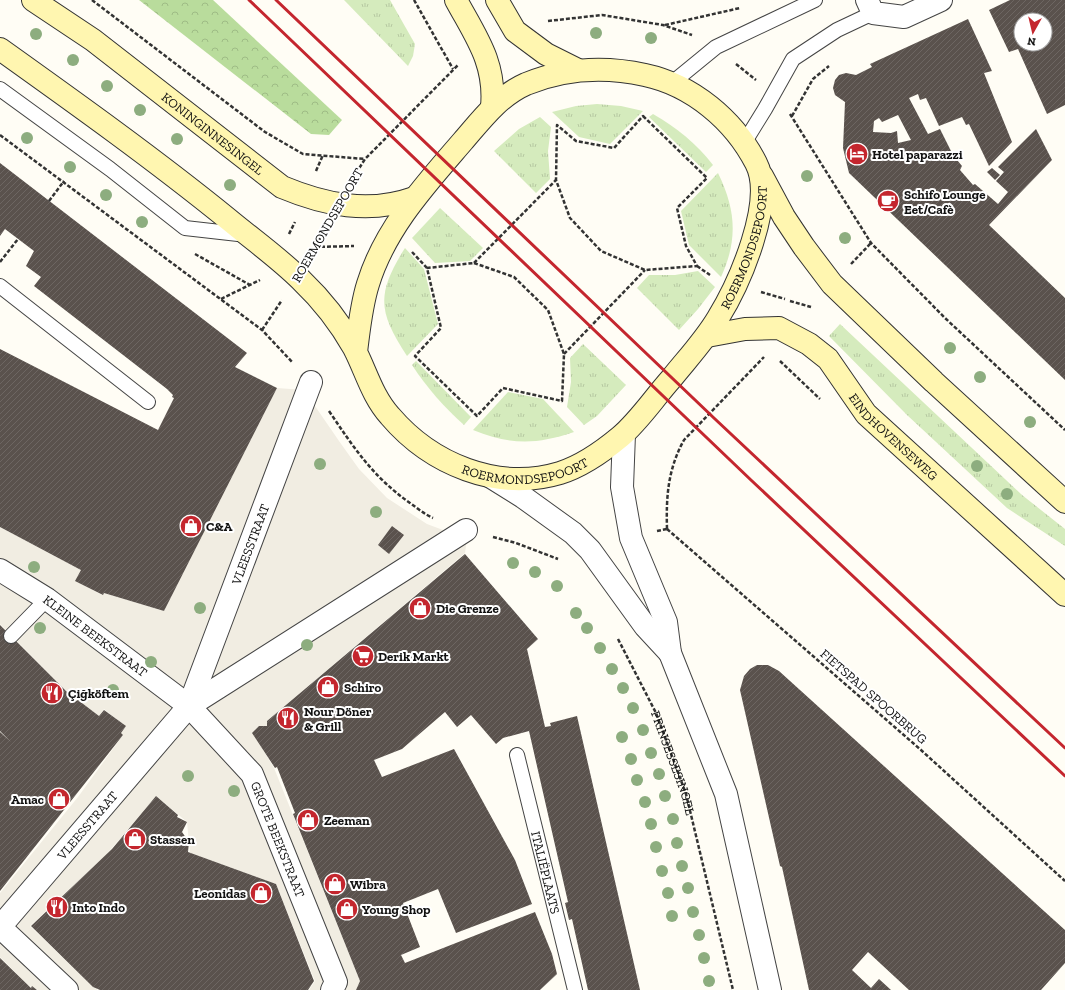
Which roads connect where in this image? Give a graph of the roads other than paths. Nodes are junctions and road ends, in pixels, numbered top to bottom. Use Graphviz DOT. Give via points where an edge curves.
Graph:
graph roads {
  1 [pos="33,0"];
  2 [pos="456,0"];
  3 [pos="497,0"];
  4 [pos="815,0"];
  5 [pos="941,0"];
  6 [pos="870,6"];
  7 [pos="0,49"];
  8 [pos="578,70"];
  9 [pos="672,83"];
  10 [pos="0,90"];
  11 [pos="492,107"];
  12 [pos="744,143"];
  13 [pos="761,175"];
  14 [pos="414,198"];
  15 [pos="248,235"];
  16 [pos="0,286"];
  17 [pos="707,336"];
  18 [pos="356,352"];
  19 [pos="311,382"];
  20 [pos="148,402"];
  21 [pos="624,434"];
  22 [pos="491,476"];
  23 [pos="1065,502"];
  24 [pos="466,530"];
  25 [pos="0,570"];
  26 [pos="1065,595"];
  27 [pos="47,599"];
  28 [pos="11,636"];
  29 [pos="670,653"];
  30 [pos="188,706"];
  31 [pos="517,755"];
  32 [pos="0,927"];
  33 [pos="67,990"];
  34 [pos="332,990"];
  35 [pos="575,990"];
  36 [pos="770,990"];
  1 -- 14 [label="main road, KONINGINNESINGEL" via="93,40 282,187 309,198 338,205 381,206"];
  2 -- 11 [label="main road" via="485,56 492,77"];
  3 -- 8 [label="main road" via="515,31 530,44 559,62"];
  4 -- 9 [label="lane" via="716,47"];
  5 -- 6 [label="street" via="904,17"];
  6 -- 12 [label="lane" via="793,59"];
  7 -- 15 [label="main road" via="164,167"];
  8 -- 9 [label="main road, ROERMONDSEPOORT" via="616,70 655,77"];
  8 -- 11 [label="main road, ROERMONDSEPOORT" via="523,85"];
  9 -- 12 [label="main road, ROERMONDSEPOORT" via="702,100"];
  10 -- 15 [label="lane" via="110,169 185,228"];
  11 -- 14 [label="main road, ROERMONDSEPOORT"];
  12 -- 13 [label="main road, ROERMONDSEPOORT"];
  13 -- 17 [label="main road, ROERMONDSEPOORT" via="757,224 746,263 728,303"];
  13 -- 23 [label="main road" via="804,248 832,284"];
  14 -- 18 [label="main road, ROERMONDSEPOORT" via="397,224 369,281"];
  15 -- 18 [label="main road" via="298,277 331,314"];
  16 -- 20 [label="lane"];
  17 -- 21 [label="main road, ROERMONDSEPOORT"];
  17 -- 26 [label="main road, EINDHOVENSEWEG" via="745,329 779,328 809,344 828,358 866,414"];
  18 -- 22 [label="main road, ROERMONDSEPOORT" via="374,394 405,432 440,459"];
  19 -- 30 [label="street, VLEESSTRAAT"];
  21 -- 22 [label="main road, ROERMONDSEPOORT" via="594,456 559,473 531,477"];
  21 -- 29 [label="street" via="624,504 631,538 666,622"];
  22 -- 29 [label="street" via="573,533 590,550 645,626"];
  24 -- 30 [label="street, VLEESSTRAAT"];
  25 -- 27 [label="street, KLEINE BEEKSTRAAT"];
  27 -- 28 [label="lane"];
  27 -- 30 [label="street, KLEINE BEEKSTRAAT"];
  29 -- 36 [label="street" via="726,794"];
  30 -- 32 [label="street, VLEESSTRAAT"];
  30 -- 34 [label="street, GROTE BEEKSTRAAT" via="252,774 336,982"];
  31 -- 35 [label="lane, ITALIËPLAATS"];
  32 -- 33 [label="street"];
}
